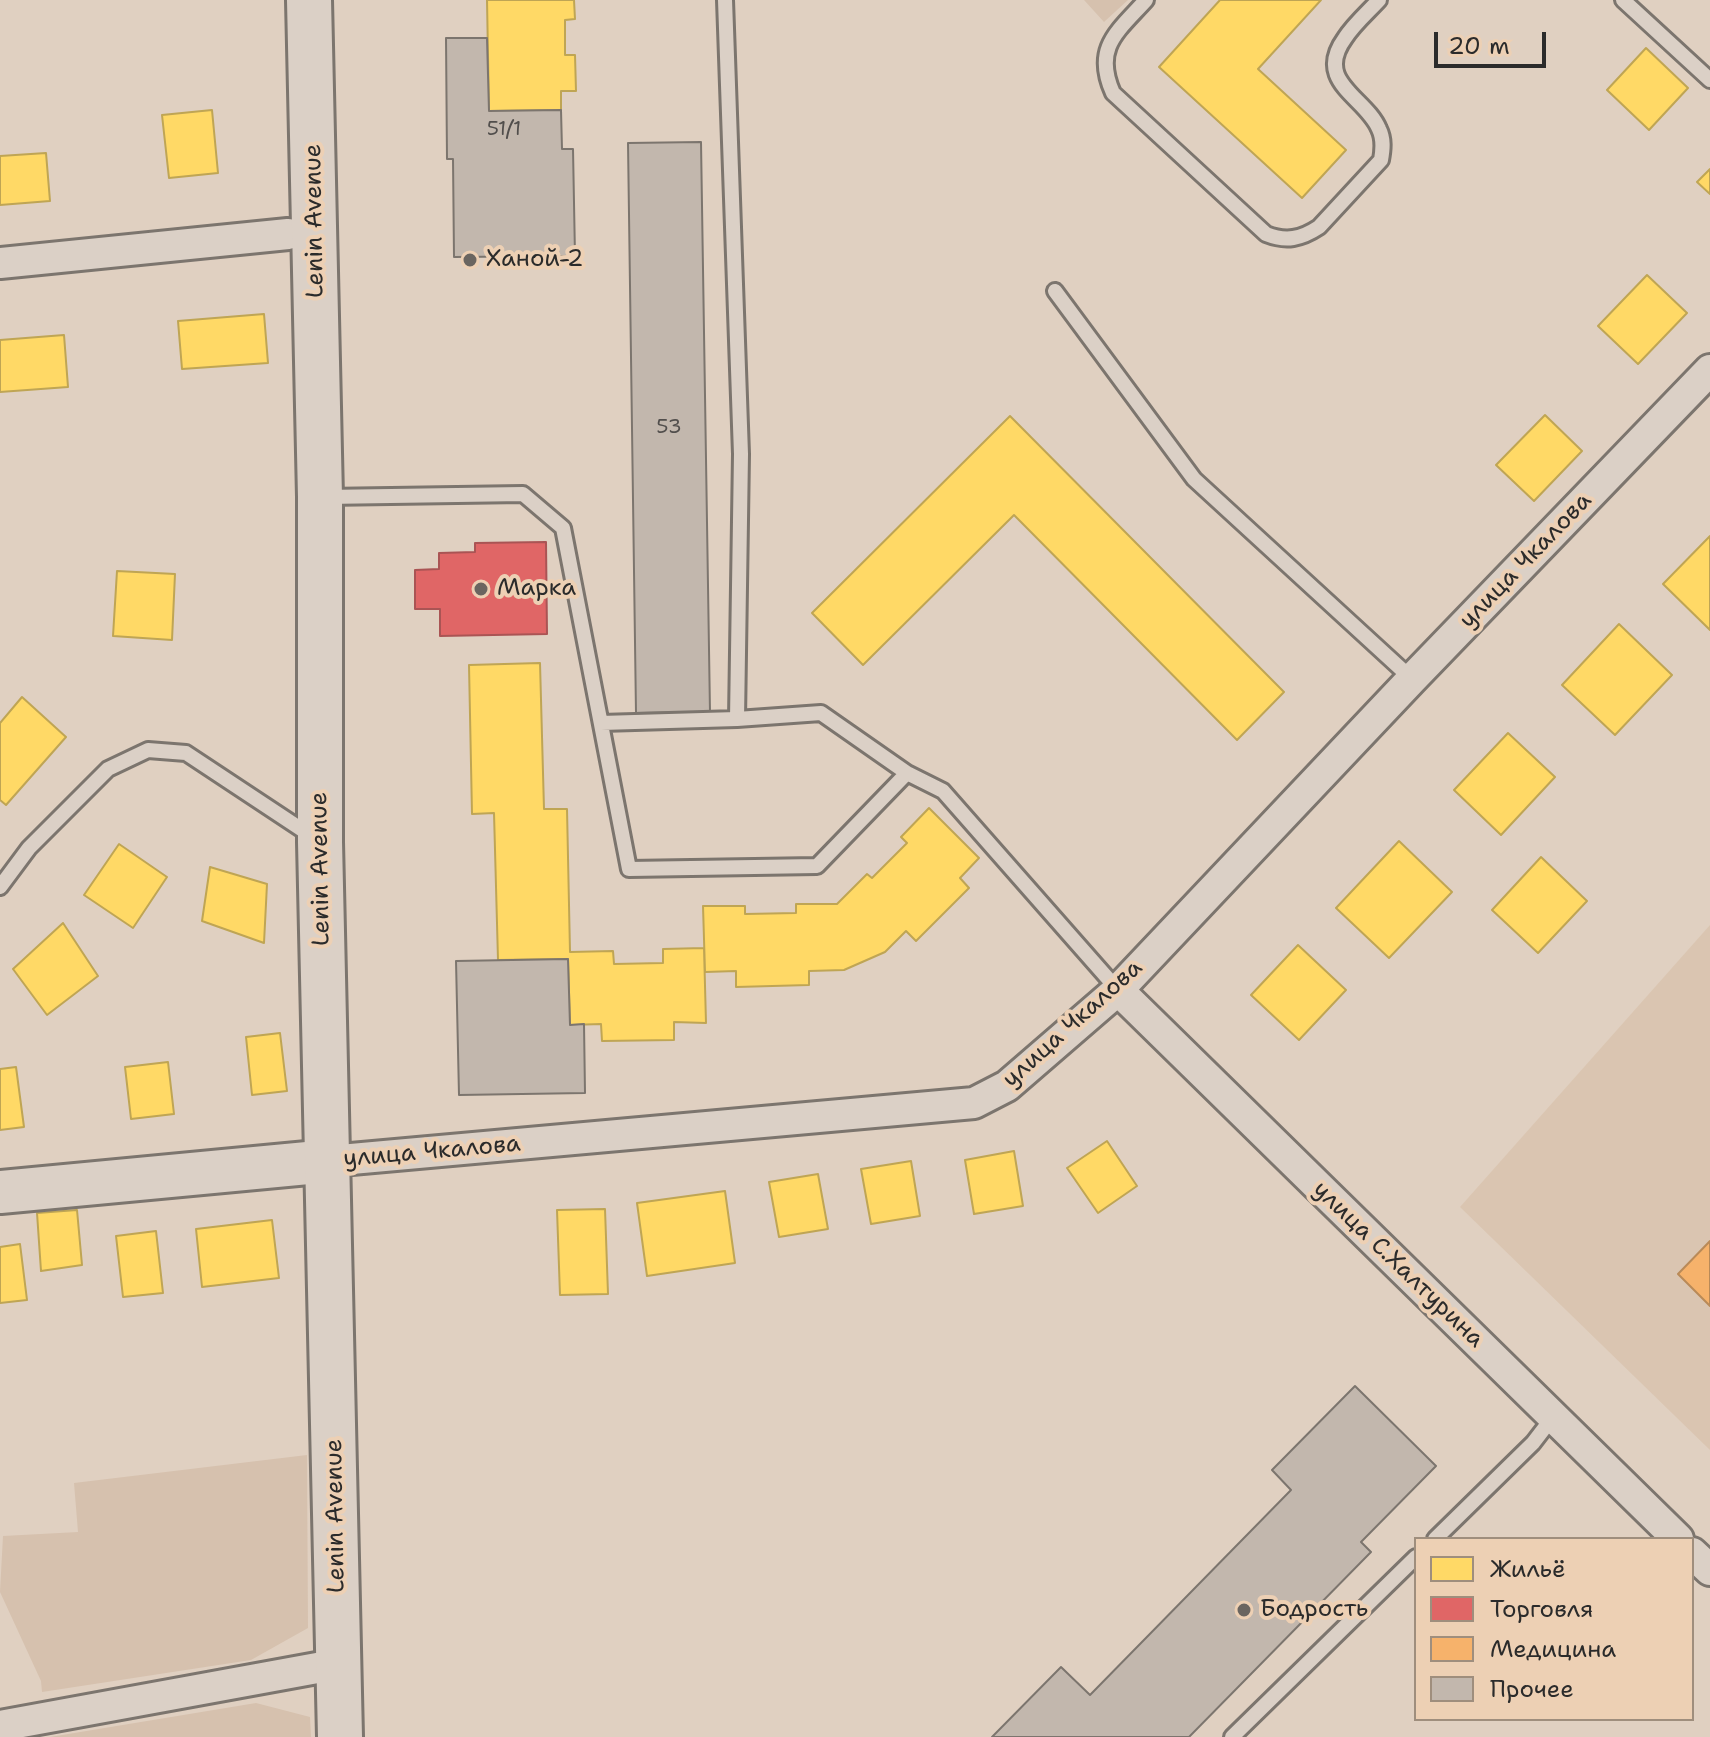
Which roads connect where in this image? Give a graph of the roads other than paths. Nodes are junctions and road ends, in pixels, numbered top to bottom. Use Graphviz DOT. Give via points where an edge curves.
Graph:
graph roads {
  1 [pos="309,0"];
  2 [pos="725,0"];
  3 [pos="1146,0"];
  4 [pos="1379,0"];
  5 [pos="1623,0"];
  6 [pos="1710,80"];
  7 [pos="288,234"];
  8 [pos="0,263"];
  9 [pos="1055,291"];
  10 [pos="1710,370"];
  11 [pos="320,497"];
  12 [pos="1412,679"];
  13 [pos="737,719"];
  14 [pos="601,723"];
  15 [pos="907,773"];
  16 [pos="320,842"];
  17 [pos="0,887"];
  18 [pos="1118,990"];
  19 [pos="329,1161"];
  20 [pos="0,1192"];
  21 [pos="1553,1417"];
  22 [pos="1437,1537"];
  23 [pos="1676,1537"];
  24 [pos="1694,1555"];
  25 [pos="1414,1559"];
  26 [pos="1710,1570"];
  27 [pos="339,1664"];
  28 [pos="0,1726"];
  29 [pos="340,1737"];
  30 [pos="1232,1737"];
  1 -- 11 [label="main road, Lenin Avenue"];
  2 -- 13 [label="lane" via="741,454"];
  3 -- 4 [label="lane" via="1107,46 1105,77 1113,93 1266,234 1288,239 1319,227 1381,160 1383,145 1375,120 1342,87 1337,74 1344,38"];
  5 -- 6 [label="lane"];
  7 -- 8 [label="street"];
  9 -- 12 [label="lane" via="1194,479"];
  10 -- 12 [label="street, улица Чкалова"];
  11 -- 14 [label="lane" via="523,494 563,528"];
  11 -- 16 [label="main road, Lenin Avenue"];
  12 -- 18 [label="street, улица Чкалова"];
  13 -- 14 [label="lane"];
  13 -- 15 [label="lane" via="821,713"];
  14 -- 15 [label="lane" via="629,869 817,866"];
  15 -- 18 [label="lane" via="943,791"];
  16 -- 17 [label="lane" via="186,753 148,750 108,769 29,848"];
  16 -- 19 [label="main road, Lenin Avenue"];
  18 -- 19 [label="street, улица Чкалова" via="1007,1086 974,1103"];
  18 -- 21 [label="street, улица С.Халтурина"];
  19 -- 20 [label="street, улица Чкалова"];
  19 -- 27 [label="main road, Lenin Avenue"];
  21 -- 22 [label="lane"];
  21 -- 23 [label="street, улица С.Халтурина"];
  24 -- 26 [label="street"];
  25 -- 30 [label="lane"];
  27 -- 28 [label="street"];
  27 -- 29 [label="main road, Lenin Avenue"];
}
